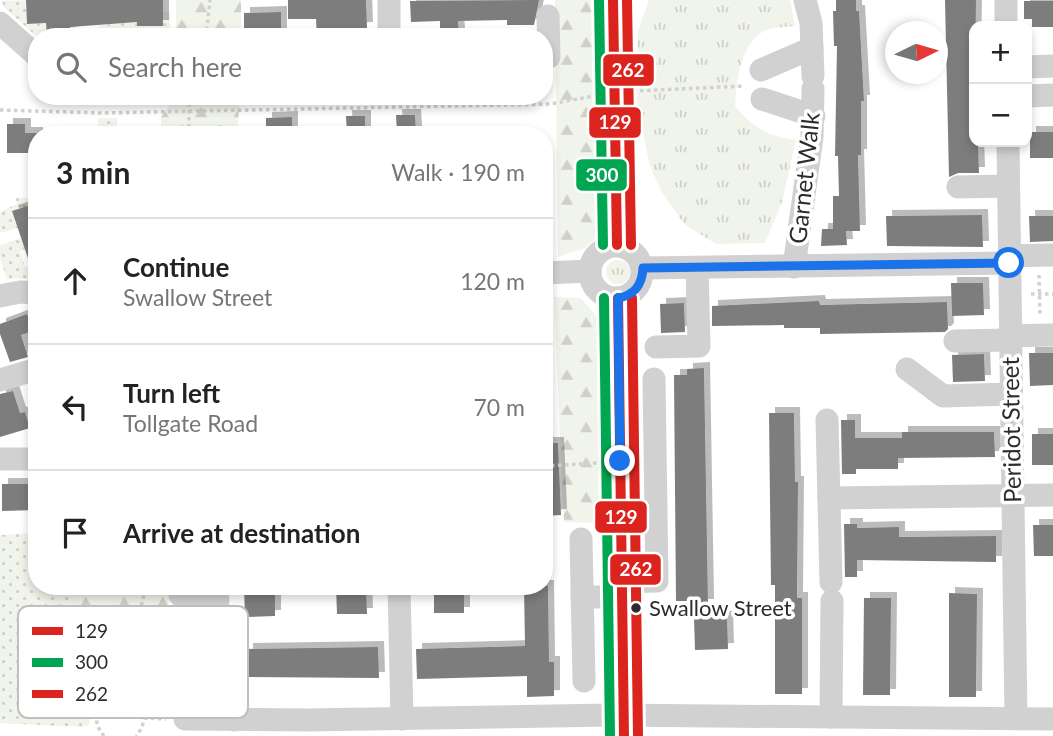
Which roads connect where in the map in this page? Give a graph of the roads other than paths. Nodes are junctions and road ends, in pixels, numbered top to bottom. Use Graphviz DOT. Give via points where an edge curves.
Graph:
graph roads {
  1 [pos="389,0"];
  2 [pos="612,0"];
  3 [pos="805,0"];
  4 [pos="1006,0"];
  5 [pos="1006,21"];
  6 [pos="0,23"];
  7 [pos="389,28"];
  8 [pos="28,48"];
  9 [pos="812,48"];
  10 [pos="1032,66"];
  11 [pos="1053,66"];
  12 [pos="1032,96"];
  13 [pos="1053,96"];
  14 [pos="814,116"];
  15 [pos="1008,147"];
  16 [pos="1008,186"];
  17 [pos="958,187"];
  18 [pos="617,245"];
  19 [pos="1046,255"];
  20 [pos="1009,260"];
  21 [pos="794,267"];
  22 [pos="643,268"];
  23 [pos="697,268"];
  24 [pos="590,271"];
  25 [pos="553,273"];
  26 [pos="28,294"];
  27 [pos="0,296"];
  28 [pos="618,298"];
  29 [pos="1046,335"];
  30 [pos="1010,338"];
  31 [pos="955,341"];
  32 [pos="656,347"];
  33 [pos="907,369"];
  34 [pos="28,372"];
  35 [pos="654,379"];
  36 [pos="0,380"];
  37 [pos="1011,394"];
  38 [pos="827,420"];
  39 [pos="655,439"];
  40 [pos="619,440"];
  41 [pos="28,458"];
  42 [pos="0,459"];
  43 [pos="1053,495"];
  44 [pos="1013,496"];
  45 [pos="829,498"];
  46 [pos="582,539"];
  47 [pos="623,589"];
  48 [pos="400,595"];
  49 [pos="582,597"];
  50 [pos="584,681"];
  51 [pos="185,719"];
  52 [pos="402,719"];
  53 [pos="1053,719"];
  54 [pos="829,723"];
  55 [pos="1014,724"];
  56 [pos="236,726"];
  57 [pos="624,726"];
  58 [pos="757,726"];
  59 [pos="937,727"];
  60 [pos="307,728"];
  1 -- 7 [label="street"];
  2 -- 18 [label="street"];
  3 -- 9 [label="street, Garnet Walk"];
  4 -- 5 [label="street"];
  6 -- 8 [label="street"];
  9 -- 14 [label="street, Garnet Walk"];
  9 -- 14 [label="street" via="757,85"];
  10 -- 11 [label="street"];
  12 -- 13 [label="street"];
  14 -- 21 [label="street, Garnet Walk"];
  15 -- 16 [label="street, Peridot Street"];
  16 -- 17 [label="street"];
  16 -- 20 [label="street, Peridot Street"];
  18 -- 22 [label="street" via="629,249"];
  18 -- 24 [label="street" via="604,248"];
  19 -- 20 [label="street"];
  20 -- 21 [label="street"];
  20 -- 30 [label="street, Peridot Street"];
  21 -- 23 [label="street"];
  22 -- 23 [label="street"];
  22 -- 28 [label="street" via="637,289"];
  23 -- 32 [label="street" via="699,346"];
  24 -- 25 [label="street"];
  24 -- 28 [label="street" via="598,291"];
  26 -- 27 [label="street"];
  28 -- 40 [label="street"];
  29 -- 30 [label="street"];
  30 -- 31 [label="street"];
  30 -- 37 [label="street, Peridot Street"];
  33 -- 37 [label="street" via="943,396"];
  34 -- 36 [label="street"];
  35 -- 39 [label="street"];
  37 -- 44 [label="street, Peridot Street"];
  38 -- 45 [label="street"];
  39 -- 40 [label="street"];
  39 -- 47 [label="street" via="657,581"];
  40 -- 47 [label="street"];
  41 -- 42 [label="street"];
  43 -- 44 [label="street"];
  44 -- 45 [label="street"];
  44 -- 55 [label="street, Peridot Street"];
  45 -- 54 [label="street"];
  46 -- 49 [label="street"];
  47 -- 49 [label="street"];
  47 -- 57 [label="street"];
  48 -- 52 [label="street"];
  49 -- 50 [label="street"];
  51 -- 56 [label="street"];
  52 -- 57 [label="street"];
  52 -- 60 [label="street"];
  53 -- 55 [label="street"];
  54 -- 58 [label="street"];
  54 -- 59 [label="street"];
  55 -- 59 [label="street"];
  56 -- 60 [label="street"];
  57 -- 58 [label="street"];
}
